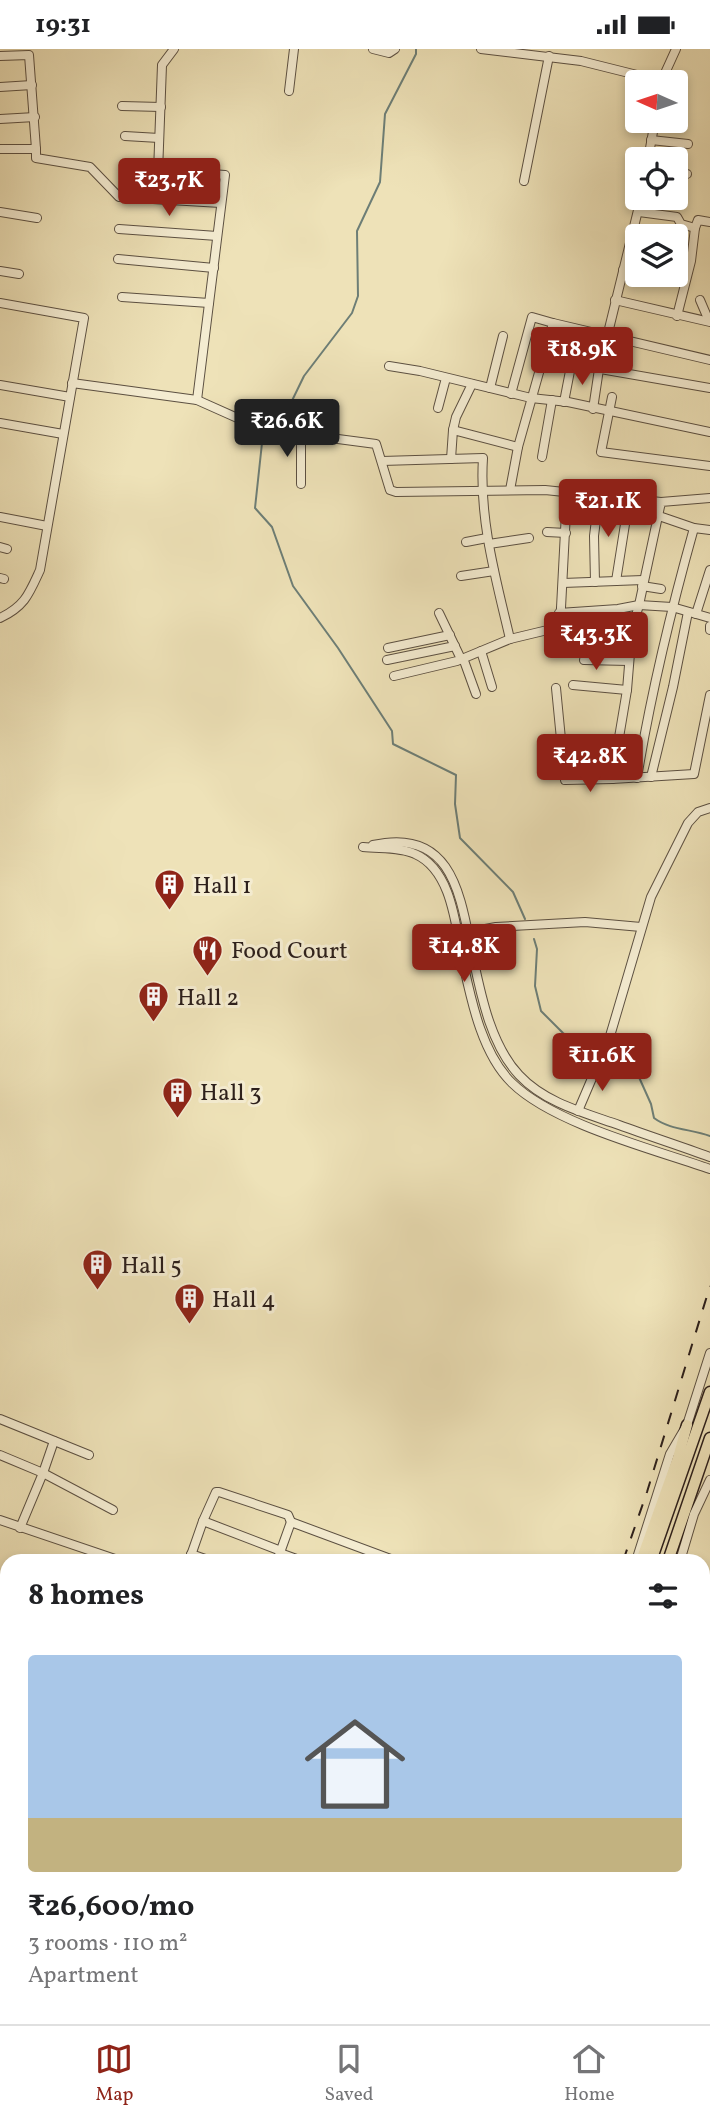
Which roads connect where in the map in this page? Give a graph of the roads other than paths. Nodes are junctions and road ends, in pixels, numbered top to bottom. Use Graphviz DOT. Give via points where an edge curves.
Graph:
graph roads {
  1 [pos="174,49"];
  2 [pos="294,49"];
  3 [pos="373,49"];
  4 [pos="395,49"];
  5 [pos="481,49"];
  6 [pos="575,49"];
  7 [pos="676,49"];
  8 [pos="538,52"];
  9 [pos="0,56"];
  10 [pos="549,56"];
  11 [pos="573,60"];
  12 [pos="666,70"];
  13 [pos="625,73"];
  14 [pos="32,85"];
  15 [pos="0,87"];
  16 [pos="289,91"];
  17 [pos="122,106"];
  18 [pos="160,107"];
  19 [pos="35,117"];
  20 [pos="0,119"];
  21 [pos="652,133"];
  22 [pos="125,136"];
  23 [pos="159,138"];
  24 [pos="651,140"];
  25 [pos="688,144"];
  26 [pos="650,147"];
  27 [pos="0,149"];
  28 [pos="36,149"];
  29 [pos="127,170"];
  30 [pos="158,172"];
  31 [pos="524,181"];
  32 [pos="157,199"];
  33 [pos="221,203"];
  34 [pos="0,212"];
  35 [pos="639,212"];
  36 [pos="37,218"];
  37 [pos="710,222"];
  38 [pos="695,228"];
  39 [pos="119,229"];
  40 [pos="217,236"];
  41 [pos="118,260"];
  42 [pos="214,268"];
  43 [pos="623,270"];
  44 [pos="0,271"];
  45 [pos="19,274"];
  46 [pos="122,296"];
  47 [pos="615,300"];
  48 [pos="700,300"];
  49 [pos="0,303"];
  50 [pos="209,303"];
  51 [pos="677,316"];
  52 [pos="709,321"];
  53 [pos="553,323"];
  54 [pos="503,336"];
  55 [pos="607,337"];
  56 [pos="544,359"];
  57 [pos="710,360"];
  58 [pos="389,366"];
  59 [pos="599,369"];
  60 [pos="570,371"];
  61 [pos="446,378"];
  62 [pos="72,383"];
  63 [pos="472,384"];
  64 [pos="0,386"];
  65 [pos="710,388"];
  66 [pos="490,389"];
  67 [pos="511,394"];
  68 [pos="70,397"];
  69 [pos="612,397"];
  70 [pos="531,398"];
  71 [pos="197,400"];
  72 [pos="552,400"];
  73 [pos="564,402"];
  74 [pos="438,408"];
  75 [pos="593,409"];
  76 [pos="608,412"];
  77 [pos="0,423"];
  78 [pos="453,430"];
  79 [pos="710,432"];
  80 [pos="63,434"];
  81 [pos="302,435"];
  82 [pos="518,447"];
  83 [pos="542,457"];
  84 [pos="451,459"];
  85 [pos="382,461"];
  86 [pos="710,466"];
  87 [pos="302,484"];
  88 [pos="481,490"];
  89 [pos="510,490"];
  90 [pos="568,493"];
  91 [pos="599,496"];
  92 [pos="710,498"];
  93 [pos="629,499"];
  94 [pos="661,502"];
  95 [pos="659,516"];
  96 [pos="0,517"];
  97 [pos="47,526"];
  98 [pos="694,528"];
  99 [pos="710,530"];
  100 [pos="547,532"];
  101 [pos="566,533"];
  102 [pos="529,538"];
  103 [pos="488,541"];
  104 [pos="467,542"];
  105 [pos="710,570"];
  106 [pos="494,571"];
  107 [pos="461,576"];
  108 [pos="616,581"];
  109 [pos="594,582"];
  110 [pos="563,583"];
  111 [pos="643,583"];
  112 [pos="661,589"];
  113 [pos="639,605"];
  114 [pos="672,607"];
  115 [pos="439,613"];
  116 [pos="559,613"];
  117 [pos="692,613"];
  118 [pos="0,618"];
  119 [pos="710,618"];
  120 [pos="560,627"];
  121 [pos="632,629"];
  122 [pos="450,635"];
  123 [pos="510,639"];
  124 [pos="455,646"];
  125 [pos="388,648"];
  126 [pos="481,651"];
  127 [pos="462,658"];
  128 [pos="387,660"];
  129 [pos="584,660"];
  130 [pos="629,661"];
  131 [pos="394,676"];
  132 [pos="573,685"];
  133 [pos="492,687"];
  134 [pos="556,688"];
  135 [pos="627,690"];
  136 [pos="476,694"];
  137 [pos="710,695"];
  138 [pos="700,744"];
  139 [pos="710,746"];
  140 [pos="587,748"];
  141 [pos="617,750"];
  142 [pos="651,777"];
  143 [pos="637,778"];
  144 [pos="612,779"];
  145 [pos="710,808"];
  146 [pos="641,927"];
  147 [pos="468,933"];
  148 [pos="458,934"];
  149 [pos="578,1111"];
  150 [pos="710,1157"];
  151 [pos="710,1169"];
  152 [pos="710,1353"];
  153 [pos="710,1392"];
  154 [pos="0,1419"];
  155 [pos="687,1425"];
  156 [pos="710,1438"];
  157 [pos="54,1441"];
  158 [pos="710,1451"];
  159 [pos="0,1455"];
  160 [pos="89,1455"];
  161 [pos="699,1472"];
  162 [pos="43,1473"];
  163 [pos="710,1480"];
  164 [pos="113,1510"];
  165 [pos="0,1520"];
  166 [pos="203,1521"];
  167 [pos="291,1522"];
  168 [pos="20,1528"];
  169 [pos="100,1554"];
  170 [pos="191,1554"];
  171 [pos="277,1554"];
  172 [pos="279,1554"];
  173 [pos="369,1554"];
  174 [pos="641,1554"];
  175 [pos="653,1554"];
  176 [pos="670,1554"];
  177 [pos="682,1554"];
  1 -- 18 [label="street" via="162,65"];
  2 -- 16 [label="street"];
  3 -- 4 [label="street" via="389,53"];
  5 -- 8 [label="street"];
  6 -- 11 [label="street"];
  7 -- 12 [label="street"];
  8 -- 10 [label="street"];
  9 -- 14 [label="street" via="29,55"];
  10 -- 11 [label="street"];
  10 -- 31 [label="street"];
  11 -- 13 [label="street"];
  14 -- 15 [label="street"];
  14 -- 19 [label="street"];
  17 -- 18 [label="street"];
  18 -- 23 [label="street"];
  19 -- 20 [label="street"];
  19 -- 28 [label="street"];
  21 -- 24 [label="street"];
  22 -- 23 [label="street"];
  23 -- 30 [label="street"];
  24 -- 25 [label="street"];
  24 -- 26 [label="street"];
  27 -- 28 [label="street"];
  28 -- 32 [label="street" via="36,158 90,167 119,197"];
  29 -- 30 [label="street"];
  30 -- 32 [label="street"];
  30 -- 33 [label="street" via="225,175"];
  32 -- 33 [label="street"];
  33 -- 40 [label="street"];
  34 -- 36 [label="street"];
  35 -- 38 [label="street" via="677,217 681,224"];
  35 -- 43 [label="street"];
  37 -- 38 [label="street" via="698,221"];
  38 -- 51 [label="street"];
  39 -- 40 [label="street"];
  40 -- 42 [label="street"];
  41 -- 42 [label="street"];
  42 -- 50 [label="street"];
  43 -- 47 [label="street"];
  44 -- 45 [label="street"];
  46 -- 50 [label="street"];
  47 -- 51 [label="street"];
  47 -- 55 [label="street"];
  48 -- 52 [label="street"];
  49 -- 62 [label="street" via="83,318"];
  50 -- 71 [label="street"];
  51 -- 52 [label="street"];
  53 -- 55 [label="street"];
  53 -- 56 [label="street"];
  53 -- 67 [label="street" via="532,317"];
  54 -- 66 [label="street"];
  55 -- 57 [label="street"];
  56 -- 59 [label="street"];
  56 -- 70 [label="street"];
  58 -- 61 [label="street"];
  59 -- 65 [label="street"];
  59 -- 75 [label="street"];
  60 -- 73 [label="street"];
  61 -- 63 [label="street"];
  61 -- 74 [label="street"];
  62 -- 68 [label="street"];
  62 -- 71 [label="street"];
  63 -- 66 [label="street"];
  63 -- 78 [label="street"];
  64 -- 68 [label="street"];
  66 -- 67 [label="street"];
  67 -- 70 [label="street"];
  68 -- 80 [label="street"];
  69 -- 76 [label="street"];
  70 -- 72 [label="street"];
  70 -- 82 [label="street"];
  71 -- 81 [label="street" via="272,430"];
  72 -- 73 [label="street"];
  72 -- 83 [label="street"];
  73 -- 75 [label="street"];
  75 -- 76 [label="street"];
  76 -- 79 [label="street"];
  76 -- 86 [label="street" via="601,452"];
  77 -- 80 [label="street"];
  78 -- 82 [label="street"];
  78 -- 84 [label="street"];
  80 -- 97 [label="street"];
  81 -- 85 [label="street" via="376,444"];
  81 -- 87 [label="street"];
  82 -- 89 [label="street"];
  84 -- 85 [label="street"];
  84 -- 88 [label="street" via="483,459"];
  85 -- 88 [label="street" via="390,490 396,492"];
  88 -- 89 [label="street"];
  88 -- 103 [label="street"];
  89 -- 90 [label="street"];
  90 -- 91 [label="street"];
  90 -- 101 [label="street"];
  91 -- 93 [label="street"];
  91 -- 109 [label="street" via="593,536"];
  92 -- 94 [label="street"];
  93 -- 94 [label="street"];
  93 -- 108 [label="street"];
  94 -- 95 [label="street"];
  95 -- 98 [label="street"];
  95 -- 111 [label="street"];
  96 -- 97 [label="street"];
  97 -- 118 [label="street" via="40,570 25,601"];
  98 -- 99 [label="street"];
  98 -- 114 [label="street"];
  100 -- 101 [label="street"];
  101 -- 110 [label="street"];
  102 -- 103 [label="street"];
  103 -- 104 [label="street"];
  103 -- 106 [label="street"];
  105 -- 117 [label="street"];
  106 -- 107 [label="street"];
  106 -- 123 [label="street"];
  108 -- 109 [label="street"];
  108 -- 111 [label="street"];
  109 -- 110 [label="street"];
  110 -- 116 [label="street"];
  111 -- 112 [label="street"];
  111 -- 113 [label="street"];
  113 -- 114 [label="street"];
  113 -- 116 [label="street"];
  113 -- 121 [label="street"];
  114 -- 117 [label="street"];
  114 -- 143 [label="street"];
  115 -- 122 [label="street"];
  116 -- 120 [label="street"];
  117 -- 119 [label="street"];
  117 -- 142 [label="street"];
  120 -- 121 [label="street"];
  120 -- 123 [label="street"];
  121 -- 130 [label="street"];
  122 -- 124 [label="street"];
  122 -- 125 [label="street"];
  123 -- 126 [label="street"];
  124 -- 127 [label="street"];
  124 -- 128 [label="street"];
  126 -- 127 [label="street"];
  126 -- 133 [label="street"];
  127 -- 131 [label="street"];
  127 -- 136 [label="street"];
  129 -- 130 [label="street"];
  130 -- 135 [label="street"];
  132 -- 135 [label="street"];
  134 -- 144 [label="street" via="565,780"];
  135 -- 141 [label="street"];
  137 -- 138 [label="street"];
  138 -- 139 [label="street"];
  138 -- 142 [label="street" via="694,774"];
  140 -- 141 [label="street"];
  141 -- 144 [label="street"];
  142 -- 143 [label="street"];
  143 -- 144 [label="street"];
  145 -- 146 [label="street" via="688,823"];
  146 -- 147 [label="street" via="585,922"];
  146 -- 149 [label="street" via="610,1036"];
  147 -- 148 [label="street"];
  147 -- 148 [label="street" via="457,887 426,848 405,843 363,847 418,855 447,890"];
  147 -- 149 [label="street" via="490,1023 503,1052 536,1089"];
  148 -- 151 [label="street" via="480,1026 511,1082 539,1105 582,1124"];
  149 -- 150 [label="street"];
  152 -- 155 [label="street"];
  153 -- 175 [label="highway"];
  154 -- 157 [label="street"];
  155 -- 174 [label="highway"];
  156 -- 161 [label="highway"];
  157 -- 160 [label="street"];
  157 -- 162 [label="street"];
  158 -- 161 [label="highway"];
  159 -- 162 [label="street"];
  161 -- 176 [label="highway"];
  162 -- 164 [label="street"];
  162 -- 168 [label="street"];
  163 -- 177 [label="street"];
  165 -- 168 [label="street"];
  166 -- 167 [label="street" via="212,1497 219,1492 288,1515"];
  166 -- 170 [label="street"];
  166 -- 171 [label="street"];
  167 -- 172 [label="street"];
  167 -- 173 [label="street"];
  168 -- 169 [label="street"];
}
